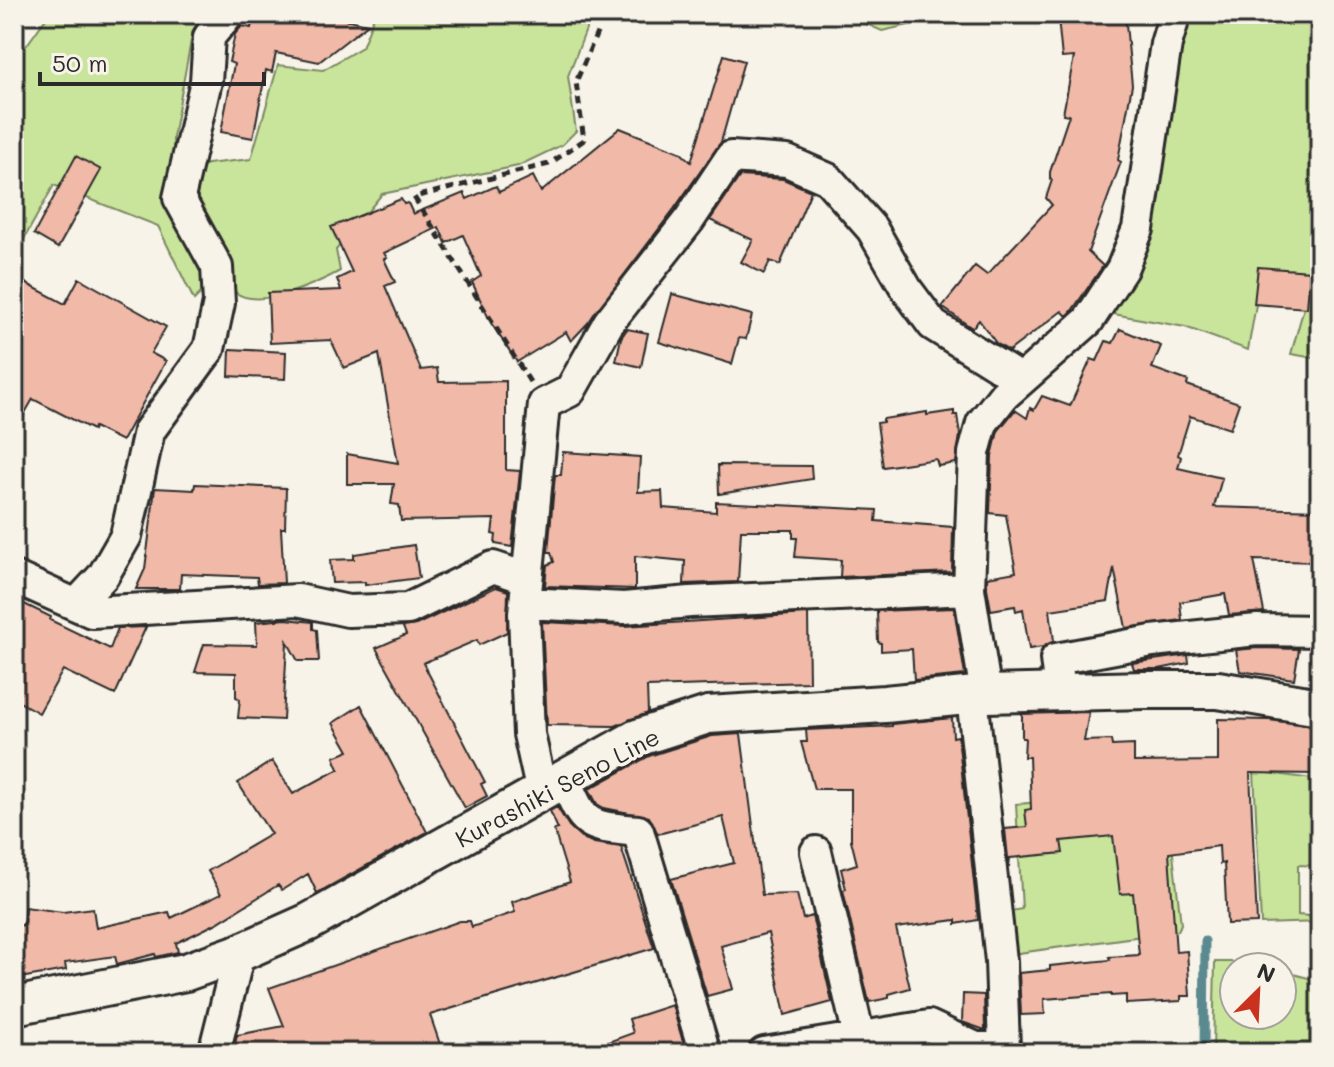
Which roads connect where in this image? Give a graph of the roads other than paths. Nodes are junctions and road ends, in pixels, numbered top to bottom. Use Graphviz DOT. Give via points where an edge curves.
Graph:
graph roads {
  1 [pos="228,14"];
  2 [pos="1175,14"];
  3 [pos="1021,380"];
  4 [pos="14,577"];
  5 [pos="969,589"];
  6 [pos="525,591"];
  7 [pos="76,605"];
  8 [pos="1320,631"];
  9 [pos="1060,692"];
  10 [pos="979,695"];
  11 [pos="1320,707"];
  12 [pos="553,786"];
  13 [pos="816,852"];
  14 [pos="239,953"];
  15 [pos="14,1006"];
  16 [pos="852,1043"];
  17 [pos="988,1050"];
  18 [pos="214,1053"];
  19 [pos="705,1053"];
  20 [pos="764,1053"];
  1 -- 7 [label="street" via="209,37 206,81 179,198 217,267 219,303 209,349 149,431 126,536 103,576"];
  2 -- 3 [label="street" via="1138,229 1122,269 1088,321"];
  3 -- 5 [label="street" via="982,423 974,453"];
  3 -- 6 [label="street" via="933,325 872,229 828,179 787,161 731,157 609,322 570,391 544,404"];
  4 -- 7 [label="street"];
  5 -- 6 [label="street" via="624,608"];
  5 -- 10 [label="street"];
  6 -- 7 [label="street" via="493,567 408,609 348,611 298,600 92,612"];
  6 -- 12 [label="street" via="529,734"];
  8 -- 9 [label="street" via="1257,630 1152,641 1056,659"];
  9 -- 10 [label="main road, Kurashiki Seno Line"];
  9 -- 11 [label="main road, Kurashiki Seno Line" via="1218,690"];
  10 -- 12 [label="main road, Kurashiki Seno Line" via="708,715 637,738"];
  10 -- 17 [label="street" via="1004,1048"];
  12 -- 14 [label="main road, Kurashiki Seno Line" via="309,922"];
  12 -- 19 [label="street" via="595,827 638,831"];
  13 -- 16 [label="street"];
  14 -- 15 [label="main road, Kurashiki Seno Line" via="186,972"];
  14 -- 18 [label="street"];
  16 -- 17 [label="street" via="929,1026"];
  16 -- 20 [label="street"];
}
